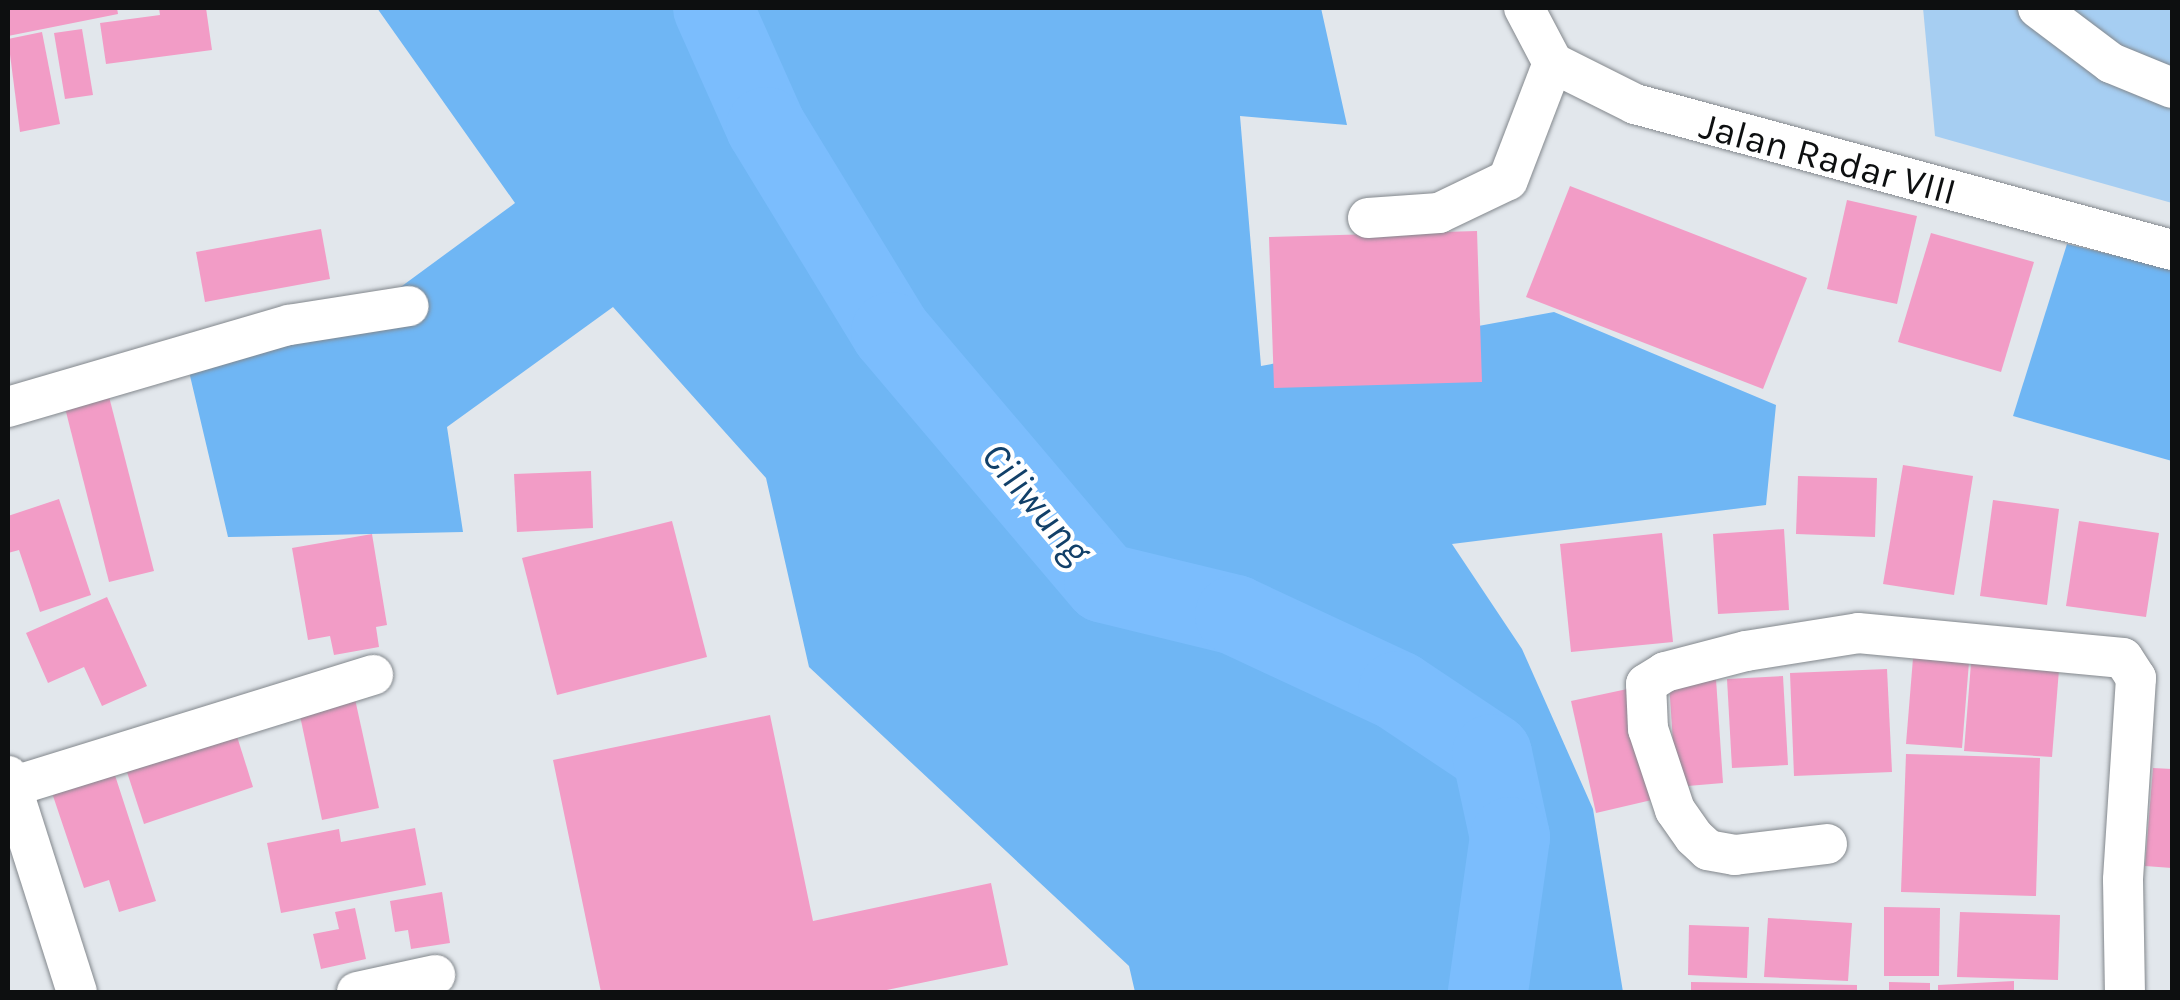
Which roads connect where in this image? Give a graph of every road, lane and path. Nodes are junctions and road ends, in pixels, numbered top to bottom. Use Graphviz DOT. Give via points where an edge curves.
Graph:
graph roads {
  1 [pos="1524,8"];
  2 [pos="2038,8"];
  3 [pos="1553,62"];
  4 [pos="2172,88"];
  5 [pos="1368,218"];
  6 [pos="2172,250"];
  7 [pos="409,306"];
  8 [pos="8,407"];
  9 [pos="373,675"];
  10 [pos="9,781"];
  11 [pos="1827,844"];
  12 [pos="435,975"];
  13 [pos="77,992"];
  14 [pos="356,992"];
  15 [pos="2125,992"];
  1 -- 3 [label="street"];
  2 -- 4 [label="street" via="2110,63"];
  3 -- 5 [label="street" via="1508,180 1439,213"];
  3 -- 6 [label="street, Jalan Radar VIII" via="1635,104"];
  7 -- 8 [label="street" via="353,310 236,339"];
  9 -- 10 [label="street"];
  10 -- 13 [label="street"];
  11 -- 15 [label="street" via="1736,855 1708,850 1675,810 1648,729 1646,684 1712,659 1858,633 2122,658 2136,678 2123,880"];
  12 -- 14 [label="street"];
}
